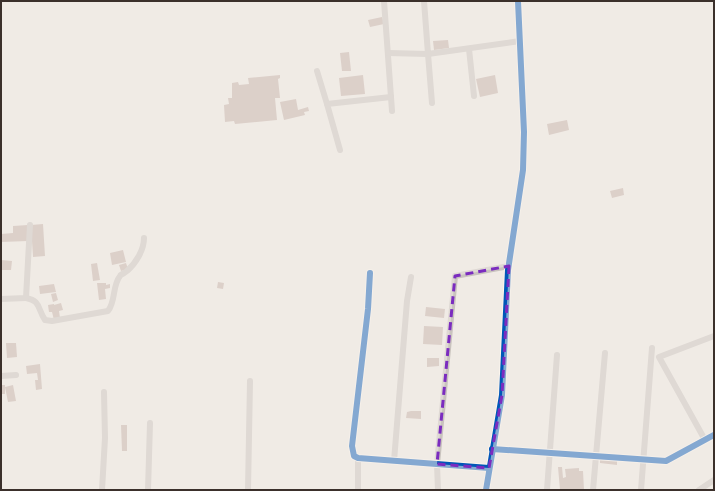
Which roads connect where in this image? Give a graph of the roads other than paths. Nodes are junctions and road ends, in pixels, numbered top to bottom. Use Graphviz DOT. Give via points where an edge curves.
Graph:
graph roads {
  1 [pos="384,1"];
  2 [pos="424,1"];
  3 [pos="518,1"];
  4 [pos="520,41"];
  5 [pos="469,49"];
  6 [pos="388,54"];
  7 [pos="428,54"];
  8 [pos="317,71"];
  9 [pos="474,96"];
  10 [pos="391,97"];
  11 [pos="432,103"];
  12 [pos="327,104"];
  13 [pos="392,111"];
  14 [pos="340,150"];
  15 [pos="30,225"];
  16 [pos="144,238"];
  17 [pos="509,266"];
  18 [pos="370,273"];
  19 [pos="411,277"];
  20 [pos="26,298"];
  21 [pos="1,299"];
  22 [pos="714,336"];
  23 [pos="652,348"];
  24 [pos="605,353"];
  25 [pos="557,354"];
  26 [pos="16,375"];
  27 [pos="1,376"];
  28 [pos="250,381"];
  29 [pos="104,392"];
  30 [pos="150,423"];
  31 [pos="714,435"];
  32 [pos="705,440"];
  33 [pos="492,449"];
  34 [pos="550,453"];
  35 [pos="596,456"];
  36 [pos="358,458"];
  37 [pos="644,460"];
  38 [pos="394,461"];
  39 [pos="437,464"];
  40 [pos="489,468"];
  41 [pos="714,480"];
  42 [pos="102,490"];
  43 [pos="148,490"];
  44 [pos="248,490"];
  45 [pos="358,490"];
  46 [pos="438,490"];
  47 [pos="486,490"];
  48 [pos="547,490"];
  49 [pos="593,490"];
  50 [pos="641,490"];
  51 [pos="698,490"];
  1 -- 6 [label="street"];
  2 -- 7 [label="street"];
  3 -- 4 [label="street"];
  4 -- 5 [label="street"];
  4 -- 17 [label="street" via="523,170"];
  5 -- 7 [label="street"];
  5 -- 9 [label="street"];
  6 -- 7 [label="street"];
  6 -- 10 [label="street"];
  7 -- 11 [label="street"];
  8 -- 12 [label="street"];
  10 -- 12 [label="street"];
  10 -- 13 [label="street"];
  12 -- 14 [label="street"];
  15 -- 20 [label="street"];
  16 -- 20 [label="street" via="144,246 139,255 120,276 112,306 108,311 45,320 38,304"];
  17 -- 33 [label="street" via="502,395"];
  17 -- 39 [label="street" via="454,276"];
  18 -- 36 [label="street" via="352,446 354,456"];
  19 -- 38 [label="street"];
  20 -- 21 [label="street"];
  22 -- 32 [label="street" via="659,357"];
  23 -- 37 [label="street"];
  24 -- 35 [label="street"];
  25 -- 34 [label="street"];
  26 -- 27 [label="street"];
  28 -- 44 [label="street"];
  29 -- 42 [label="street"];
  30 -- 43 [label="street"];
  31 -- 32 [label="street"];
  32 -- 37 [label="street" via="666,461"];
  33 -- 34 [label="street"];
  33 -- 40 [label="street"];
  34 -- 35 [label="street"];
  34 -- 48 [label="street"];
  35 -- 37 [label="street"];
  35 -- 49 [label="street"];
  36 -- 38 [label="street"];
  36 -- 45 [label="street"];
  37 -- 50 [label="street"];
  38 -- 39 [label="street"];
  39 -- 40 [label="street"];
  39 -- 46 [label="street"];
  40 -- 47 [label="street"];
  41 -- 51 [label="street"];
}
